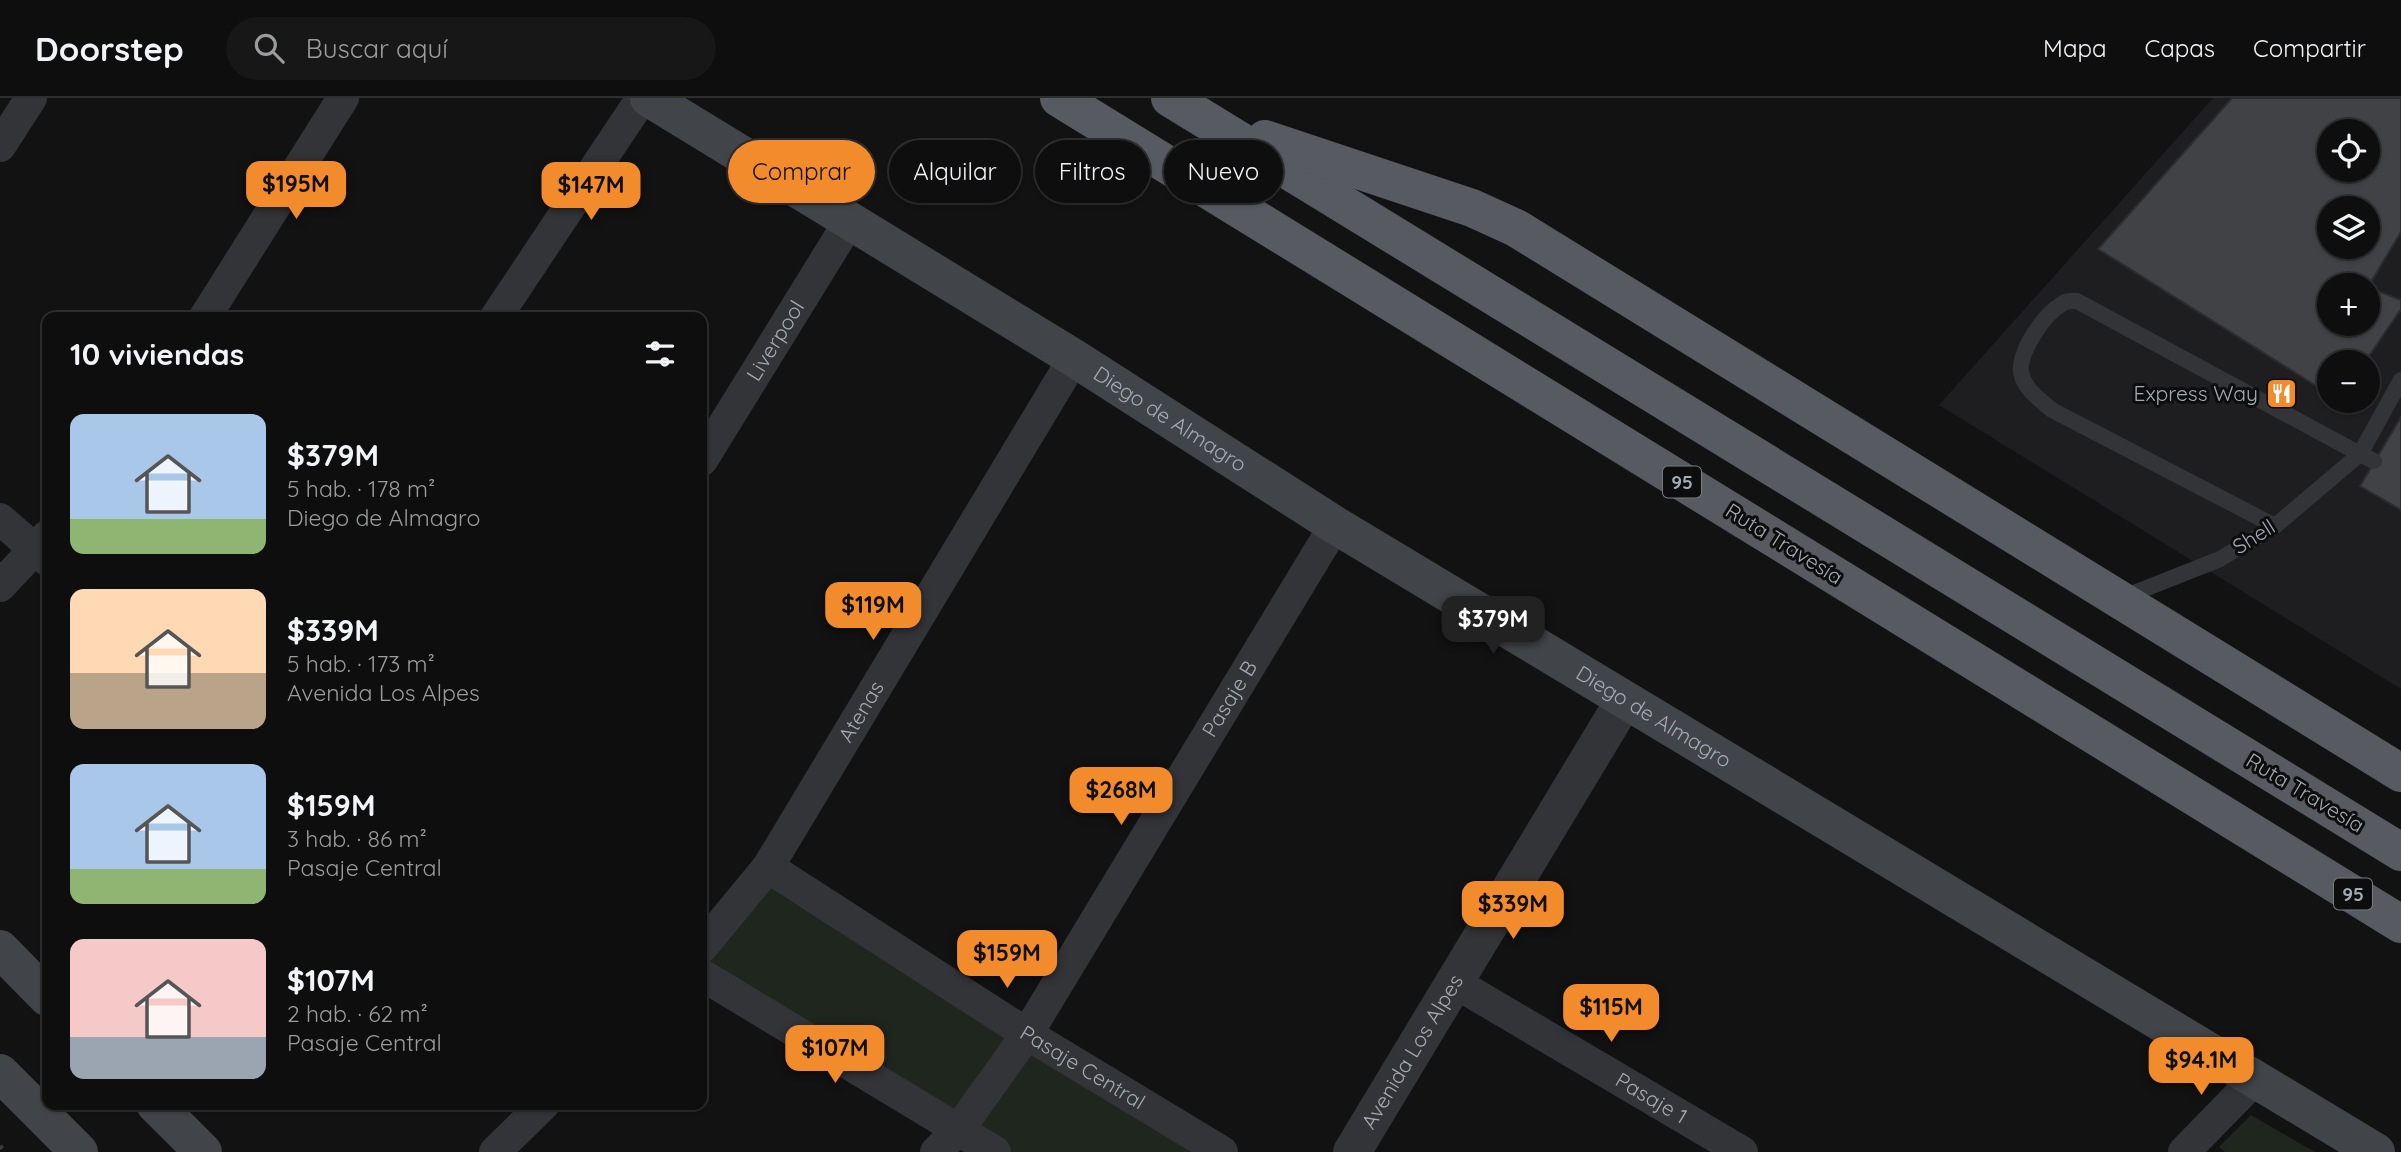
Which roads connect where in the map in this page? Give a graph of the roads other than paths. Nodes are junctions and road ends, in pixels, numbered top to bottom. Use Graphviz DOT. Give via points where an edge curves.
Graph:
graph roads {
  1 [pos="31,98"];
  2 [pos="343,98"];
  3 [pos="642,98"];
  4 [pos="649,98"];
  5 [pos="1059,98"];
  6 [pos="1170,98"];
  7 [pos="1203,118"];
  8 [pos="0,146"];
  9 [pos="849,222"];
  10 [pos="208,312"];
  11 [pos="499,312"];
  12 [pos="1074,358"];
  13 [pos="2401,380"];
  14 [pos="707,452"];
  15 [pos="2367,457"];
  16 [pos="0,519"];
  17 [pos="1335,524"];
  18 [pos="2275,526"];
  19 [pos="42,548"];
  20 [pos="42,550"];
  21 [pos="0,586"];
  22 [pos="2118,600"];
  23 [pos="1624,701"];
  24 [pos="2401,773"];
  25 [pos="2401,852"];
  26 [pos="2305,865"];
  27 [pos="768,867"];
  28 [pos="2401,924"];
  29 [pos="2401,936"];
  30 [pos="707,941"];
  31 [pos="0,949"];
  32 [pos="707,978"];
  33 [pos="1454,982"];
  34 [pos="42,992"];
  35 [pos="1027,1034"];
  36 [pos="0,1073"];
  37 [pos="2256,1078"];
  38 [pos="169,1110"];
  39 [pos="538,1110"];
  40 [pos="959,1129"];
  41 [pos="79,1152"];
  42 [pos="203,1152"];
  43 [pos="495,1152"];
  44 [pos="936,1152"];
  45 [pos="995,1152"];
  46 [pos="1222,1152"];
  47 [pos="1352,1152"];
  48 [pos="1742,1152"];
  49 [pos="2184,1152"];
  50 [pos="2376,1152"];
  1 -- 8 [label="street"];
  2 -- 10 [label="street"];
  3 -- 11 [label="street"];
  4 -- 9 [label="main road, Diego de Almagro"];
  5 -- 26 [label="highway, Ruta Travesía / 95"];
  6 -- 7 [label="highway, Ruta Travesía"];
  7 -- 22 [label="highway" via="1461,204 1516,228"];
  7 -- 25 [label="highway, Ruta Travesía"];
  9 -- 12 [label="main road, Diego de Almagro"];
  9 -- 14 [label="street, Liverpool"];
  12 -- 17 [label="main road, Diego de Almagro"];
  12 -- 27 [label="street, Atenas"];
  13 -- 15 [label="lane"];
  15 -- 18 [label="lane, Shell"];
  15 -- 18 [label="lane" via="2077,301 2065,301 2054,309 2024,353 2021,373 2031,392 2052,410"];
  16 -- 19 [label="street"];
  17 -- 23 [label="main road, Diego de Almagro"];
  17 -- 35 [label="street, Pasaje B"];
  18 -- 22 [label="lane, Shell" via="2220,559"];
  20 -- 21 [label="street"];
  22 -- 24 [label="highway"];
  23 -- 33 [label="street, Avenida Los Alpes"];
  23 -- 37 [label="main road, Diego de Almagro"];
  26 -- 28 [label="highway, Ruta Travesía / 95"];
  26 -- 29 [label="highway"];
  27 -- 30 [label="street, Atenas"];
  27 -- 35 [label="street, Pasaje Central"];
  31 -- 34 [label="main road"];
  32 -- 40 [label="street"];
  33 -- 47 [label="street, Avenida Los Alpes"];
  33 -- 48 [label="street, Pasaje 1"];
  35 -- 40 [label="street, Pasaje B"];
  35 -- 46 [label="street, Pasaje Central"];
  36 -- 41 [label="main road"];
  37 -- 49 [label="street"];
  37 -- 50 [label="main road, Diego de Almagro"];
  38 -- 42 [label="main road"];
  39 -- 43 [label="street"];
  40 -- 44 [label="street, Pasaje B"];
  40 -- 45 [label="street"];
}
